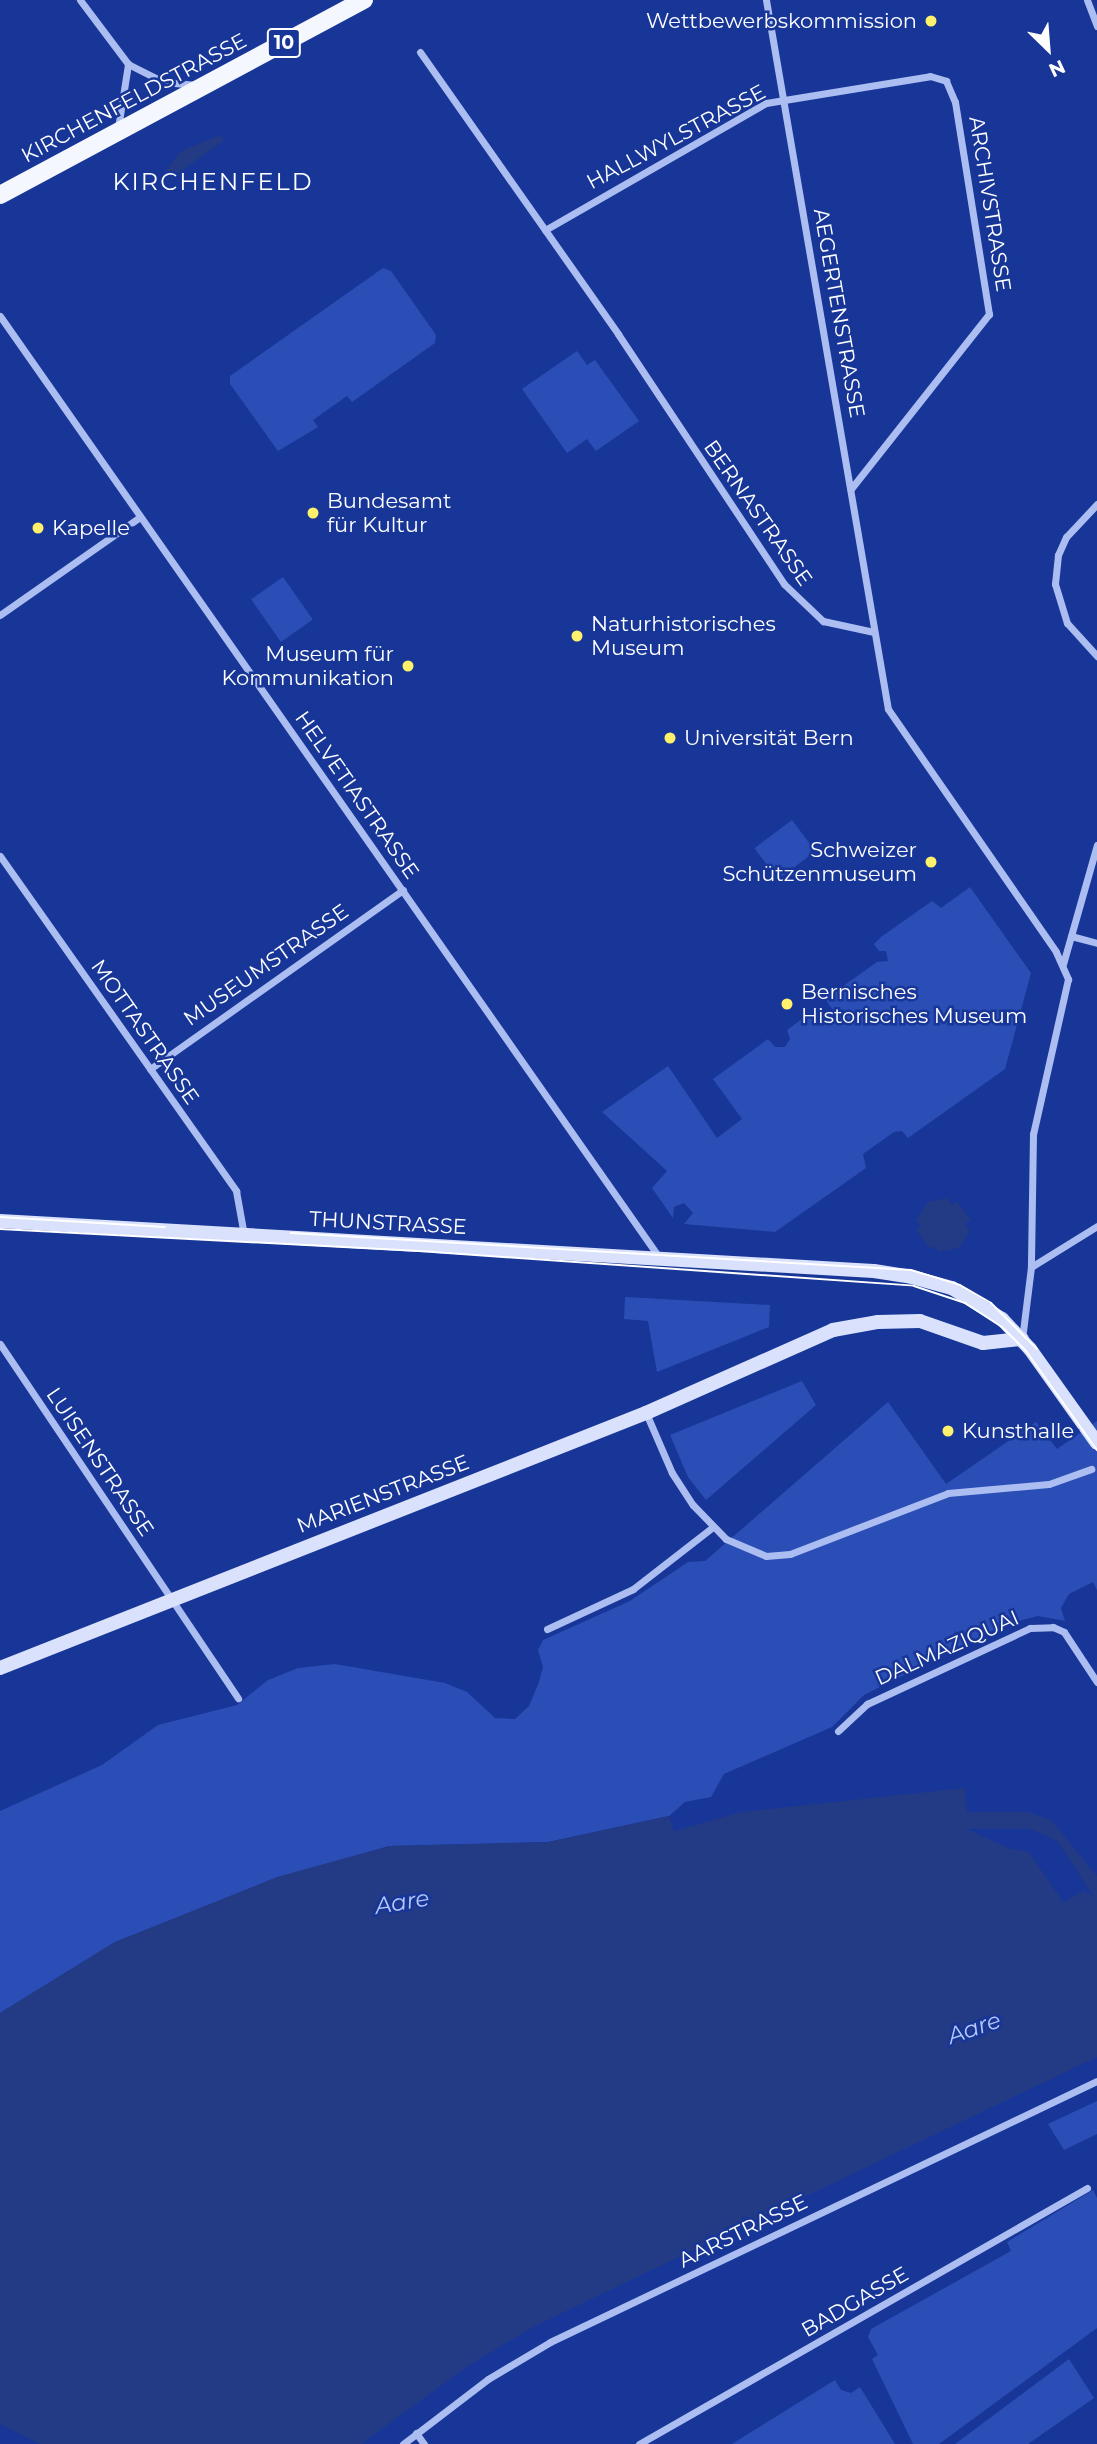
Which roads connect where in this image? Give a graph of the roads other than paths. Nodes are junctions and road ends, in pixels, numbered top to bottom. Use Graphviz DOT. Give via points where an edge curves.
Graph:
graph roads {
  1 [pos="80,0"];
  2 [pos="364,0"];
  3 [pos="766,0"];
  4 [pos="1087,0"];
  5 [pos="1097,26"];
  6 [pos="420,52"];
  7 [pos="128,64"];
  8 [pos="205,86"];
  9 [pos="950,86"];
  10 [pos="783,100"];
  11 [pos="117,133"];
  12 [pos="0,195"];
  13 [pos="545,230"];
  14 [pos="0,316"];
  15 [pos="850,489"];
  16 [pos="1097,504"];
  17 [pos="139,517"];
  18 [pos="0,615"];
  19 [pos="874,632"];
  20 [pos="1097,656"];
  21 [pos="1097,845"];
  22 [pos="0,856"];
  23 [pos="403,890"];
  24 [pos="1071,936"];
  25 [pos="1097,943"];
  26 [pos="1063,965"];
  27 [pos="150,1069"];
  28 [pos="0,1221"];
  29 [pos="1097,1226"];
  30 [pos="244,1235"];
  31 [pos="661,1260"];
  32 [pos="1031,1267"];
  33 [pos="1022,1339"];
  34 [pos="0,1344"];
  35 [pos="9,1358"];
  36 [pos="0,1361"];
  37 [pos="646,1413"];
  38 [pos="1097,1443"];
  39 [pos="1091,1469"];
  40 [pos="713,1527"];
  41 [pos="172,1599"];
  42 [pos="547,1629"];
  43 [pos="0,1668"];
  44 [pos="1097,1682"];
  45 [pos="238,1698"];
  46 [pos="838,1731"];
  47 [pos="1097,2081"];
  48 [pos="1087,2188"];
  49 [pos="416,2433"];
  50 [pos="404,2444"];
  51 [pos="424,2444"];
  52 [pos="639,2444"];
  1 -- 7 [label="street"];
  2 -- 8 [label="main road, KIRCHENFELDSTRASSE / 10"];
  3 -- 10 [label="street, AEGERTENSTRASSE"];
  4 -- 5 [label="street"];
  6 -- 13 [label="street, BERNASTRASSE"];
  7 -- 8 [label="street" via="163,82"];
  7 -- 11 [label="street"];
  8 -- 11 [label="main road, KIRCHENFELDSTRASSE / 10"];
  9 -- 10 [label="street, HALLWYLSTRASSE" via="942,78 930,76"];
  9 -- 15 [label="street, ARCHIVSTRASSE" via="989,314"];
  10 -- 13 [label="street, HALLWYLSTRASSE" via="766,103"];
  10 -- 15 [label="street, AEGERTENSTRASSE"];
  11 -- 12 [label="main road, KIRCHENFELDSTRASSE / 10"];
  13 -- 19 [label="street, BERNASTRASSE" via="784,584 823,621"];
  14 -- 17 [label="street, HELVETIASTRASSE"];
  15 -- 19 [label="street, AEGERTENSTRASSE"];
  16 -- 20 [label="street" via="1066,537 1058,555 1055,584 1066,624"];
  17 -- 18 [label="street"];
  17 -- 23 [label="street, HELVETIASTRASSE"];
  19 -- 26 [label="street" via="892,718"];
  21 -- 24 [label="street"];
  22 -- 27 [label="street, MOTTASTRASSE"];
  23 -- 27 [label="street, MUSEUMSTRASSE"];
  23 -- 31 [label="street, HELVETIASTRASSE"];
  24 -- 25 [label="street"];
  24 -- 26 [label="street"];
  26 -- 32 [label="street" via="1068,993 1032,1139"];
  27 -- 30 [label="street, MOTTASTRASSE" via="236,1191"];
  28 -- 30 [label="street, THUNSTRASSE"];
  29 -- 32 [label="street"];
  30 -- 31 [label="street, THUNSTRASSE"];
  31 -- 33 [label="street, THUNSTRASSE" via="874,1271 952,1288 982,1304"];
  32 -- 33 [label="street"];
  33 -- 37 [label="street, MARIENSTRASSE" via="984,1343 938,1324 878,1322 833,1330"];
  33 -- 38 [label="street, THUNSTRASSE"];
  34 -- 35 [label="street, LUISENSTRASSE"];
  35 -- 36 [label="street"];
  35 -- 41 [label="street, LUISENSTRASSE"];
  37 -- 40 [label="street" via="679,1486"];
  37 -- 41 [label="street, MARIENSTRASSE"];
  39 -- 40 [label="street" via="1049,1484 948,1493 783,1555 746,1550"];
  40 -- 42 [label="street" via="634,1589"];
  41 -- 43 [label="street, MARIENSTRASSE"];
  41 -- 45 [label="street, LUISENSTRASSE"];
  44 -- 46 [label="street, DALMAZIQUAI" via="1064,1632 1053,1627 1030,1628 867,1704"];
  47 -- 49 [label="street, AARSTRASSE" via="551,2342 488,2379"];
  48 -- 52 [label="street, BADGASSE"];
  49 -- 50 [label="street, AARSTRASSE"];
  49 -- 51 [label="street"];
}
